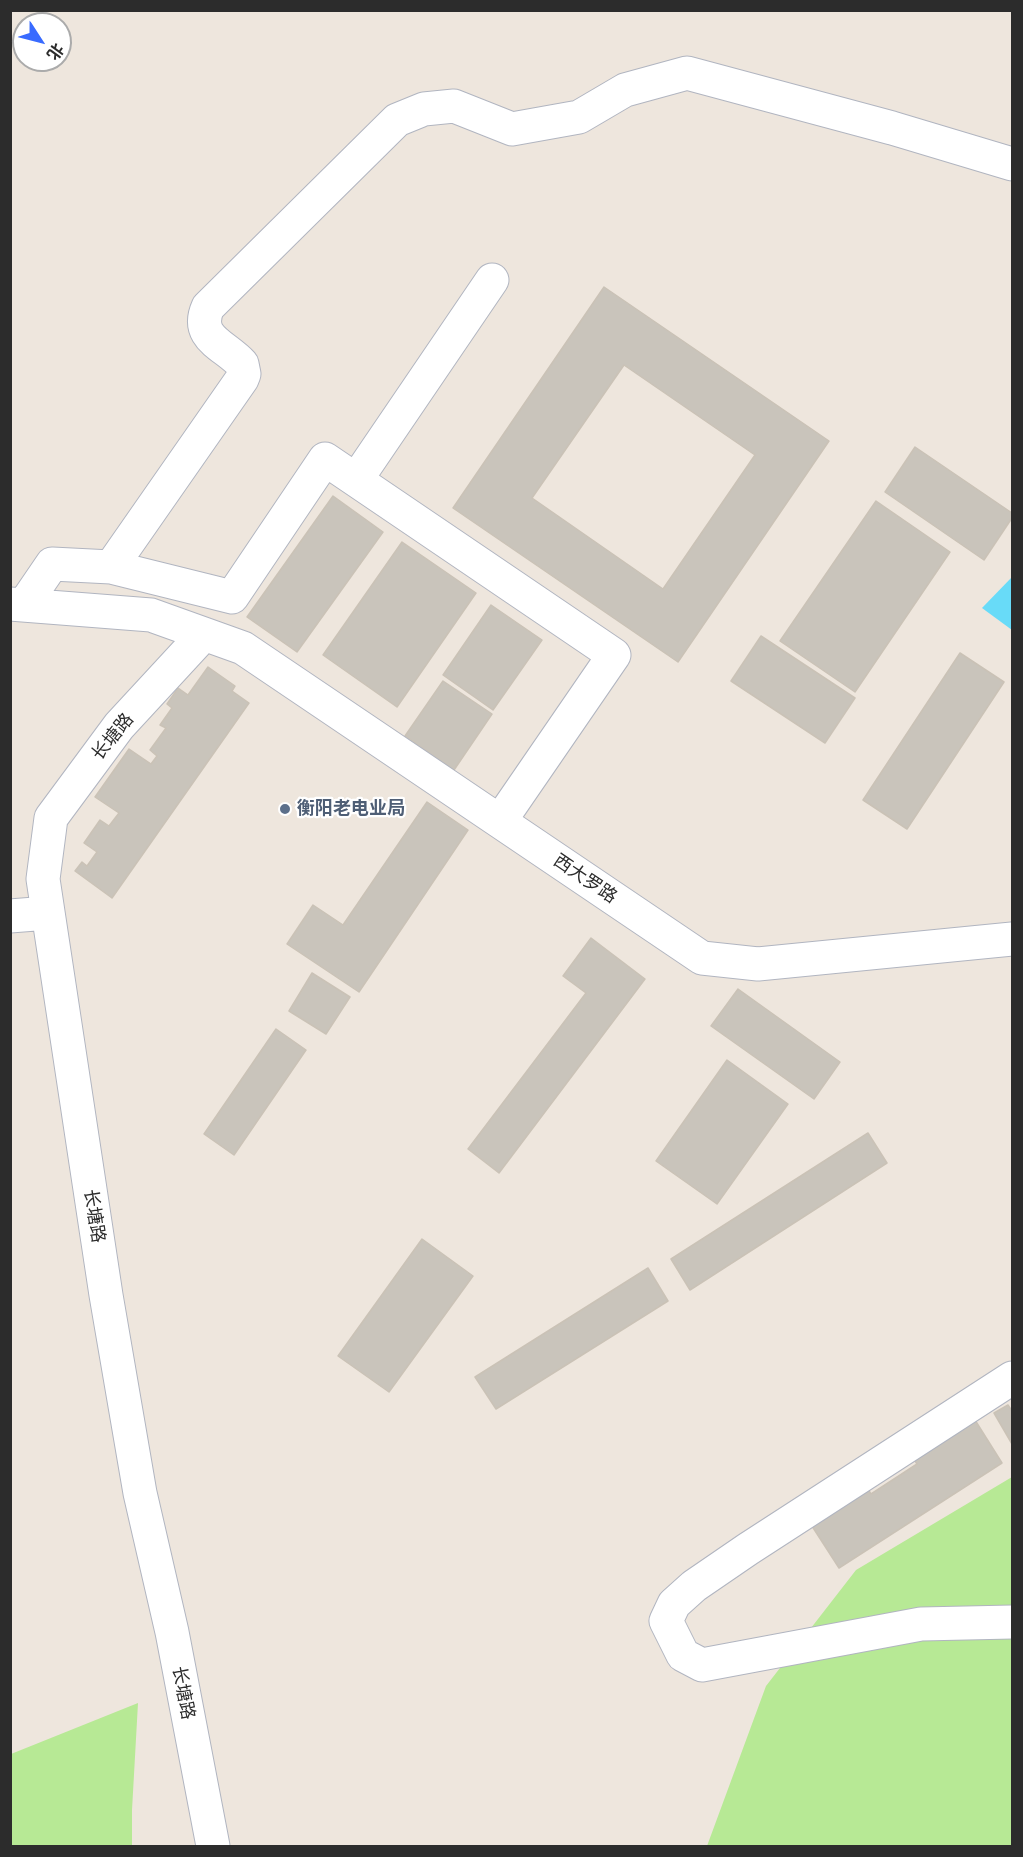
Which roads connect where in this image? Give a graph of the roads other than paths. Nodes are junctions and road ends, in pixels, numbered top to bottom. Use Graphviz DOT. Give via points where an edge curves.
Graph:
graph roads {
  1 [pos="1012,164"];
  2 [pos="492,280"];
  3 [pos="356,480"];
  4 [pos="111,567"];
  5 [pos="17,605"];
  6 [pos="204,634"];
  7 [pos="500,821"];
  8 [pos="48,913"];
  9 [pos="10,916"];
  10 [pos="1012,939"];
  11 [pos="1012,1378"];
  12 [pos="1012,1622"];
  13 [pos="213,1846"];
  1 -- 4 [label="street" via="687,73 625,90 579,117 512,129 454,106 424,109 397,120 208,307 203,320 206,332 240,361 244,374"];
  2 -- 3 [label="street"];
  3 -- 4 [label="street" via="326,459 232,597"];
  3 -- 7 [label="street" via="614,655"];
  4 -- 5 [label="street" via="52,564"];
  5 -- 6 [label="street, 西大罗路" via="151,615"];
  6 -- 7 [label="street, 西大罗路" via="243,648"];
  6 -- 8 [label="street, 长塘路" via="119,726 51,818 43,879"];
  7 -- 10 [label="street, 西大罗路" via="702,958 758,964"];
  8 -- 9 [label="street"];
  8 -- 13 [label="street, 长塘路" via="138,1481"];
  11 -- 12 [label="street" via="694,1586 674,1604 666,1621 683,1655 702,1665 921,1624"];
}
